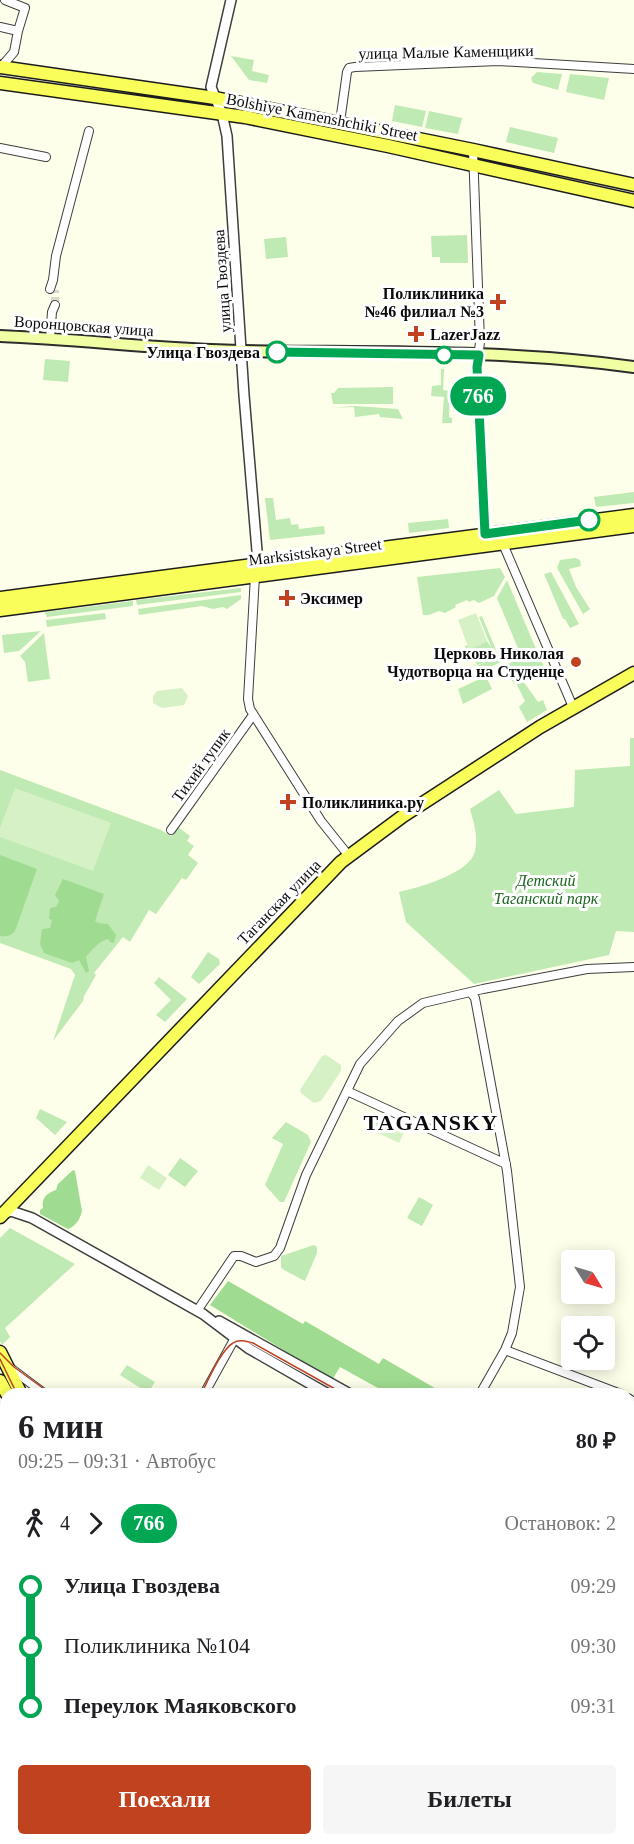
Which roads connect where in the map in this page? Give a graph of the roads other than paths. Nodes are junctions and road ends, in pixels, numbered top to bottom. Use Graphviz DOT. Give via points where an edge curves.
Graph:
graph roads {
  1 [pos="5,0"];
  2 [pos="231,0"];
  3 [pos="0,27"];
  4 [pos="18,31"];
  5 [pos="0,68"];
  6 [pos="634,69"];
  7 [pos="212,81"];
  8 [pos="0,83"];
  9 [pos="194,95"];
  10 [pos="218,106"];
  11 [pos="244,117"];
  12 [pos="340,122"];
  13 [pos="89,131"];
  14 [pos="227,136"];
  15 [pos="449,145"];
  16 [pos="0,148"];
  17 [pos="473,150"];
  18 [pos="46,157"];
  19 [pos="446,159"];
  20 [pos="473,165"];
  21 [pos="634,185"];
  22 [pos="634,201"];
  23 [pos="53,290"];
  24 [pos="52,307"];
  25 [pos="0,336"];
  26 [pos="50,339"];
  27 [pos="242,351"];
  28 [pos="479,355"];
  29 [pos="634,367"];
  30 [pos="634,515"];
  31 [pos="634,526"];
  32 [pos="485,534"];
  33 [pos="503,544"];
  34 [pos="258,563"];
  35 [pos="255,576"];
  36 [pos="0,598"];
  37 [pos="0,610"];
  38 [pos="634,673"];
  39 [pos="573,707"];
  40 [pos="254,715"];
  41 [pos="171,830"];
  42 [pos="349,856"];
  43 [pos="634,968"];
  44 [pos="471,993"];
  45 [pos="347,1091"];
  46 [pos="506,1164"];
  47 [pos="2,1215"];
  48 [pos="200,1312"];
  49 [pos="235,1338"];
  50 [pos="505,1350"];
  51 [pos="0,1352"];
  52 [pos="6,1364"];
  53 [pos="18,1388"];
  54 [pos="37,1388"];
  55 [pos="207,1388"];
  56 [pos="326,1388"];
  57 [pos="327,1388"];
  58 [pos="483,1388"];
  59 [pos="605,1388"];
  1 -- 4 [label="street" via="25,8"];
  2 -- 7 [label="street"];
  3 -- 4 [label="street"];
  4 -- 5 [label="street" via="14,52"];
  5 -- 9 [label="main road, Bolshiye Kamenshchiki Street"];
  6 -- 12 [label="street, улица Малые Каменщики" via="504,62 355,67 347,72"];
  7 -- 9 [label="street" via="205,91"];
  7 -- 10 [label="street, улица Гвоздева"];
  8 -- 10 [label="main road, Bolshiye Kamenshchiki Street"];
  9 -- 10 [label="main road, Bolshiye Kamenshchiki Street"];
  10 -- 11 [label="main road, Bolshiye Kamenshchiki Street"];
  10 -- 12 [label="main road, Bolshiye Kamenshchiki Street"];
  10 -- 14 [label="street, улица Гвоздева"];
  11 -- 14 [label="street" via="233,124"];
  11 -- 19 [label="main road, Bolshiye Kamenshchiki Street"];
  12 -- 15 [label="main road, Bolshiye Kamenshchiki Street"];
  13 -- 23 [label="street" via="56,256"];
  14 -- 27 [label="street, улица Гвоздева"];
  15 -- 17 [label="main road, Bolshiye Kamenshchiki Street"];
  15 -- 19 [label="street" via="455,153"];
  16 -- 18 [label="street"];
  17 -- 20 [label="street"];
  17 -- 21 [label="main road, Bolshiye Kamenshchiki Street"];
  19 -- 20 [label="main road, Bolshiye Kamenshchiki Street"];
  20 -- 22 [label="main road, Bolshiye Kamenshchiki Street"];
  20 -- 28 [label="street"];
  24 -- 26 [label="street"];
  25 -- 26 [label="main road, Воронцовская улица"];
  26 -- 27 [label="main road, Воронцовская улица"];
  27 -- 28 [label="main road, Воронцовская улица"];
  27 -- 34 [label="street, улица Гвоздева"];
  28 -- 29 [label="main road, Воронцовская улица"];
  28 -- 32 [label="street"];
  30 -- 32 [label="main road, Marksistskaya Street"];
  31 -- 33 [label="main road, Marksistskaya Street"];
  32 -- 34 [label="main road, Marksistskaya Street"];
  33 -- 35 [label="main road, Marksistskaya Street"];
  33 -- 39 [label="street"];
  34 -- 36 [label="main road, Marksistskaya Street"];
  35 -- 37 [label="main road, Marksistskaya Street"];
  35 -- 40 [label="street" via="248,699"];
  38 -- 39 [label="main road, Таганская улица"];
  39 -- 42 [label="main road, Таганская улица" via="403,816"];
  40 -- 41 [label="street, Тихий тупик"];
  40 -- 42 [label="street" via="321,821"];
  42 -- 47 [label="main road, Таганская улица"];
  43 -- 44 [label="street" via="587,969"];
  44 -- 45 [label="street" via="423,1003 398,1021 360,1064"];
  44 -- 46 [label="street"];
  45 -- 46 [label="street"];
  45 -- 48 [label="street" via="306,1175 280,1248 274,1256 256,1262 234,1256"];
  46 -- 50 [label="street" via="520,1287"];
  47 -- 48 [label="street" via="11,1211 32,1218"];
  48 -- 49 [label="street"];
  48 -- 57 [label="street" via="232,1327"];
  49 -- 55 [label="street"];
  49 -- 56 [label="street"];
  50 -- 58 [label="street"];
  50 -- 59 [label="street"];
  51 -- 52 [label="main road"];
  52 -- 53 [label="main road"];
  52 -- 54 [label="street"];
}
